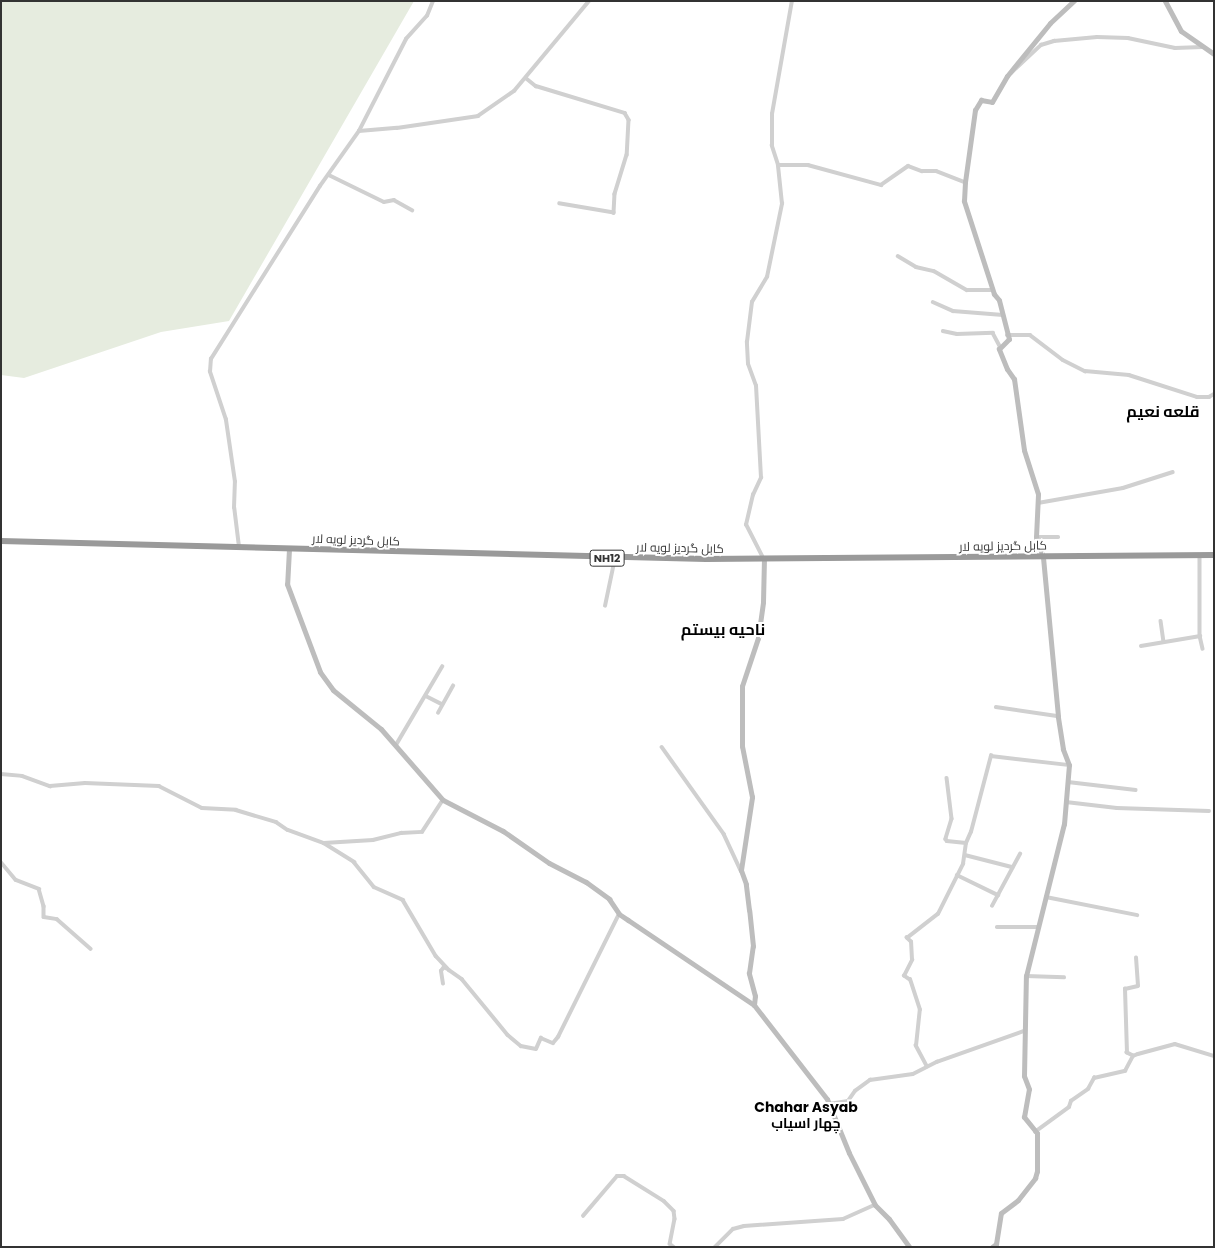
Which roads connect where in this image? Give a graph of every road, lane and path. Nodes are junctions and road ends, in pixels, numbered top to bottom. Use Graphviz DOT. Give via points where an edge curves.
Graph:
graph roads {
  1 [pos="433,1"];
  2 [pos="589,1"];
  3 [pos="792,1"];
  4 [pos="1074,1"];
  5 [pos="1165,1"];
  6 [pos="1202,47"];
  7 [pos="1214,54"];
  8 [pos="1007,76"];
  9 [pos="526,78"];
  10 [pos="359,131"];
  11 [pos="778,165"];
  12 [pos="329,175"];
  13 [pos="965,182"];
  14 [pos="560,204"];
  15 [pos="412,210"];
  16 [pos="898,256"];
  17 [pos="993,290"];
  18 [pos="933,302"];
  19 [pos="1003,315"];
  20 [pos="943,331"];
  21 [pos="1007,335"];
  22 [pos="1000,346"];
  23 [pos="1214,394"];
  24 [pos="1173,472"];
  25 [pos="1038,503"];
  26 [pos="1036,537"];
  27 [pos="1058,537"];
  28 [pos="1,541"];
  29 [pos="239,547"];
  30 [pos="289,548"];
  31 [pos="1214,555"];
  32 [pos="1200,556"];
  33 [pos="1043,557"];
  34 [pos="615,558"];
  35 [pos="764,559"];
  36 [pos="605,606"];
  37 [pos="1161,621"];
  38 [pos="1200,636"];
  39 [pos="1164,642"];
  40 [pos="1141,646"];
  41 [pos="1203,649"];
  42 [pos="442,667"];
  43 [pos="454,686"];
  44 [pos="426,696"];
  45 [pos="442,704"];
  46 [pos="996,707"];
  47 [pos="438,713"];
  48 [pos="1058,716"];
  49 [pos="396,745"];
  50 [pos="662,747"];
  51 [pos="1069,765"];
  52 [pos="1,774"];
  53 [pos="947,778"];
  54 [pos="1068,782"];
  55 [pos="1136,790"];
  56 [pos="443,800"];
  57 [pos="1066,802"];
  58 [pos="1209,811"];
  59 [pos="966,842"];
  60 [pos="324,843"];
  61 [pos="1020,854"];
  62 [pos="965,855"];
  63 [pos="1,862"];
  64 [pos="1012,868"];
  65 [pos="741,870"];
  66 [pos="957,875"];
  67 [pos="998,895"];
  68 [pos="1046,897"];
  69 [pos="992,906"];
  70 [pos="620,914"];
  71 [pos="1137,915"];
  72 [pos="998,926"];
  73 [pos="1039,927"];
  74 [pos="91,949"];
  75 [pos="1136,958"];
  76 [pos="449,970"];
  77 [pos="1026,976"];
  78 [pos="1064,977"];
  79 [pos="444,984"];
  80 [pos="754,1005"];
  81 [pos="1024,1031"];
  82 [pos="1133,1056"];
  83 [pos="1214,1056"];
  84 [pos="927,1067"];
  85 [pos="829,1104"];
  86 [pos="1035,1132"];
  87 [pos="875,1205"];
  88 [pos="584,1216"];
  89 [pos="674,1247"];
  90 [pos="715,1247"];
  91 [pos="909,1247"];
  92 [pos="992,1247"];
  1 -- 10 [label="street" via="427,16 406,38"];
  2 -- 9 [label="street"];
  3 -- 11 [label="street" via="772,114 772,146"];
  4 -- 8 [label="street" via="1050,24"];
  5 -- 6 [label="street" via="1181,31"];
  6 -- 7 [label="street"];
  6 -- 8 [label="street" via="1174,48 1128,38 1097,37 1054,41 1041,46"];
  8 -- 13 [label="street" via="992,102 981,100 975,110"];
  9 -- 10 [label="street" via="514,91 478,116"];
  9 -- 14 [label="street" via="536,86 624,113 629,120 627,155 615,194 614,213"];
  10 -- 12 [label="street"];
  11 -- 13 [label="street" via="808,165 881,185 908,166 922,171 936,171"];
  11 -- 35 [label="street" via="782,204 767,277 752,302 748,342 748,364 756,386 761,478 752,495 746,524"];
  12 -- 15 [label="street" via="384,202 394,200"];
  12 -- 29 [label="street" via="211,359 210,372 226,420 235,482 234,508"];
  13 -- 17 [label="street" via="964,201"];
  16 -- 17 [label="street" via="916,267 934,271 967,290"];
  17 -- 19 [label="street"];
  18 -- 19 [label="street" via="953,311"];
  19 -- 21 [label="street"];
  20 -- 22 [label="street" via="957,334 993,333"];
  21 -- 22 [label="street" via="1009,339"];
  21 -- 23 [label="street" via="1030,335 1063,360 1085,371 1129,374 1196,397 1209,397"];
  22 -- 25 [label="street" via="1007,369 1014,379 1024,450 1032,469"];
  24 -- 25 [label="street" via="1123,488"];
  25 -- 26 [label="street"];
  26 -- 27 [label="street"];
  26 -- 33 [label="street"];
  28 -- 29 [label="highway, کابل گردیز لویه لار / NH12"];
  29 -- 30 [label="highway, کابل گردیز لویه لار / NH12"];
  30 -- 34 [label="highway, کابل گردیز لویه لار / NH12"];
  30 -- 49 [label="street" via="287,584 320,672 333,690"];
  31 -- 32 [label="highway, کابل گردیز لویه لار / NH12"];
  32 -- 33 [label="highway, کابل گردیز لویه لار / NH12"];
  32 -- 38 [label="street"];
  33 -- 35 [label="highway, کابل گردیز لویه لار / NH12"];
  33 -- 48 [label="street"];
  34 -- 35 [label="highway, کابل گردیز لویه لار / NH12"];
  34 -- 36 [label="street"];
  35 -- 65 [label="street" via="763,602 758,638 742,686 742,746 752,797"];
  37 -- 39 [label="street"];
  38 -- 39 [label="street"];
  38 -- 41 [label="street"];
  39 -- 40 [label="street"];
  42 -- 44 [label="street"];
  43 -- 45 [label="street"];
  44 -- 45 [label="street"];
  44 -- 49 [label="street"];
  45 -- 47 [label="street"];
  46 -- 48 [label="street"];
  48 -- 51 [label="street" via="1063,749"];
  49 -- 56 [label="street"];
  50 -- 65 [label="street" via="724,834"];
  51 -- 54 [label="street"];
  51 -- 59 [label="street" via="991,756 971,832"];
  52 -- 60 [label="street" via="22,776 50,786 85,783 159,786 202,808 236,810 276,822 288,830"];
  53 -- 59 [label="street" via="952,819 946,841"];
  54 -- 55 [label="street"];
  54 -- 57 [label="street"];
  56 -- 60 [label="street" via="422,832 401,833 373,840"];
  56 -- 70 [label="street" via="503,831 549,863 586,882 609,898"];
  57 -- 58 [label="street" via="1117,808"];
  57 -- 68 [label="street" via="1064,824"];
  59 -- 62 [label="street"];
  60 -- 76 [label="street" via="354,862 374,887 403,900 432,950"];
  61 -- 64 [label="street"];
  62 -- 64 [label="street"];
  62 -- 66 [label="street"];
  63 -- 74 [label="street" via="16,880 39,890 44,906 44,917 57,919"];
  64 -- 67 [label="street"];
  65 -- 80 [label="street" via="750,910 753,946 749,972 755,996"];
  66 -- 67 [label="street"];
  66 -- 84 [label="street" via="938,914 907,938 911,942 912,960 904,976 910,980 920,1010 916,1046"];
  67 -- 69 [label="street"];
  68 -- 71 [label="street"];
  68 -- 73 [label="street"];
  70 -- 76 [label="street" via="558,1037 553,1043 541,1038 536,1049 521,1046 508,1035 462,979"];
  70 -- 80 [label="street"];
  72 -- 73 [label="street"];
  73 -- 77 [label="street"];
  75 -- 82 [label="street" via="1138,986 1125,989 1127,1053"];
  76 -- 79 [label="street" via="444,967 441,971"];
  77 -- 78 [label="street"];
  77 -- 81 [label="street" via="1027,1020"];
  80 -- 85 [label="street"];
  81 -- 84 [label="street"];
  81 -- 86 [label="street" via="1024,1076 1029,1089 1024,1118"];
  82 -- 83 [label="street" via="1175,1044"];
  82 -- 86 [label="street" via="1125,1071 1094,1078 1088,1089 1072,1101 1069,1107"];
  84 -- 85 [label="street" via="913,1074 870,1080 848,1101"];
  85 -- 87 [label="street"];
  86 -- 92 [label="street" via="1038,1157 1035,1178 1018,1200 1001,1212 996,1244"];
  87 -- 90 [label="street" via="842,1219 744,1226 733,1229"];
  87 -- 91 [label="street" via="889,1219"];
  88 -- 89 [label="street" via="617,1176 624,1176 664,1201 674,1211 670,1244"];
}
